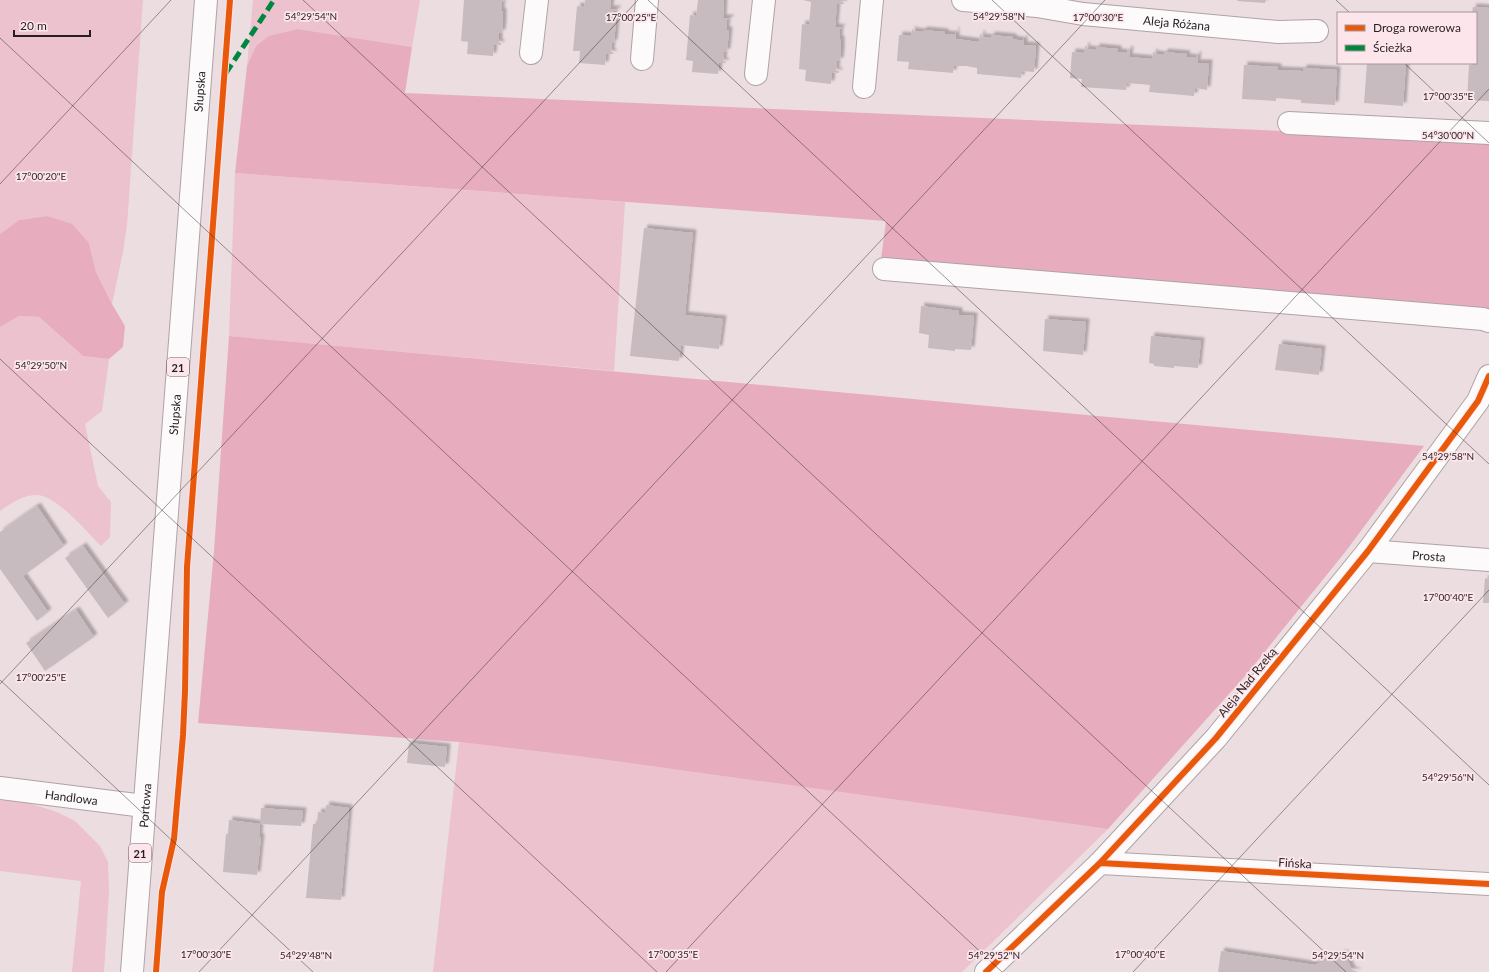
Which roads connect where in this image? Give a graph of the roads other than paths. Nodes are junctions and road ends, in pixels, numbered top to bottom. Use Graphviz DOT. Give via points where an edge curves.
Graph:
graph roads {
  1 [pos="206,0"];
  2 [pos="537,0"];
  3 [pos="647,0"];
  4 [pos="764,0"];
  5 [pos="872,0"];
  6 [pos="962,0"];
  7 [pos="1037,3"];
  8 [pos="1317,31"];
  9 [pos="532,53"];
  10 [pos="642,59"];
  11 [pos="756,74"];
  12 [pos="864,87"];
  13 [pos="1289,123"];
  14 [pos="1489,132"];
  15 [pos="884,269"];
  16 [pos="1489,321"];
  17 [pos="1489,376"];
  18 [pos="1368,551"];
  19 [pos="1489,560"];
  20 [pos="150,734"];
  21 [pos="0,788"];
  22 [pos="144,806"];
  23 [pos="1100,863"];
  24 [pos="1489,884"];
  25 [pos="132,972"];
  26 [pos="986,972"];
  1 -- 20 [label="street, Słupska / 21"];
  2 -- 9 [label="street"];
  3 -- 10 [label="street"];
  4 -- 11 [label="street"];
  5 -- 12 [label="street"];
  6 -- 7 [label="street, Aleja Różana"];
  7 -- 8 [label="street, Aleja Różana" via="1098,16 1278,32"];
  13 -- 14 [label="street"];
  15 -- 16 [label="street"];
  17 -- 18 [label="street, Aleja Nad Rzeką" via="1478,401"];
  18 -- 19 [label="street, Prosta"];
  18 -- 23 [label="street, Aleja Nad Rzeką" via="1216,738"];
  20 -- 22 [label="street, Portowa / 21"];
  21 -- 22 [label="street, Handlowa"];
  22 -- 25 [label="street, Portowa / 21"];
  23 -- 24 [label="street, Fińska"];
  23 -- 26 [label="street, Aleja Nad Rzeką"];
}
